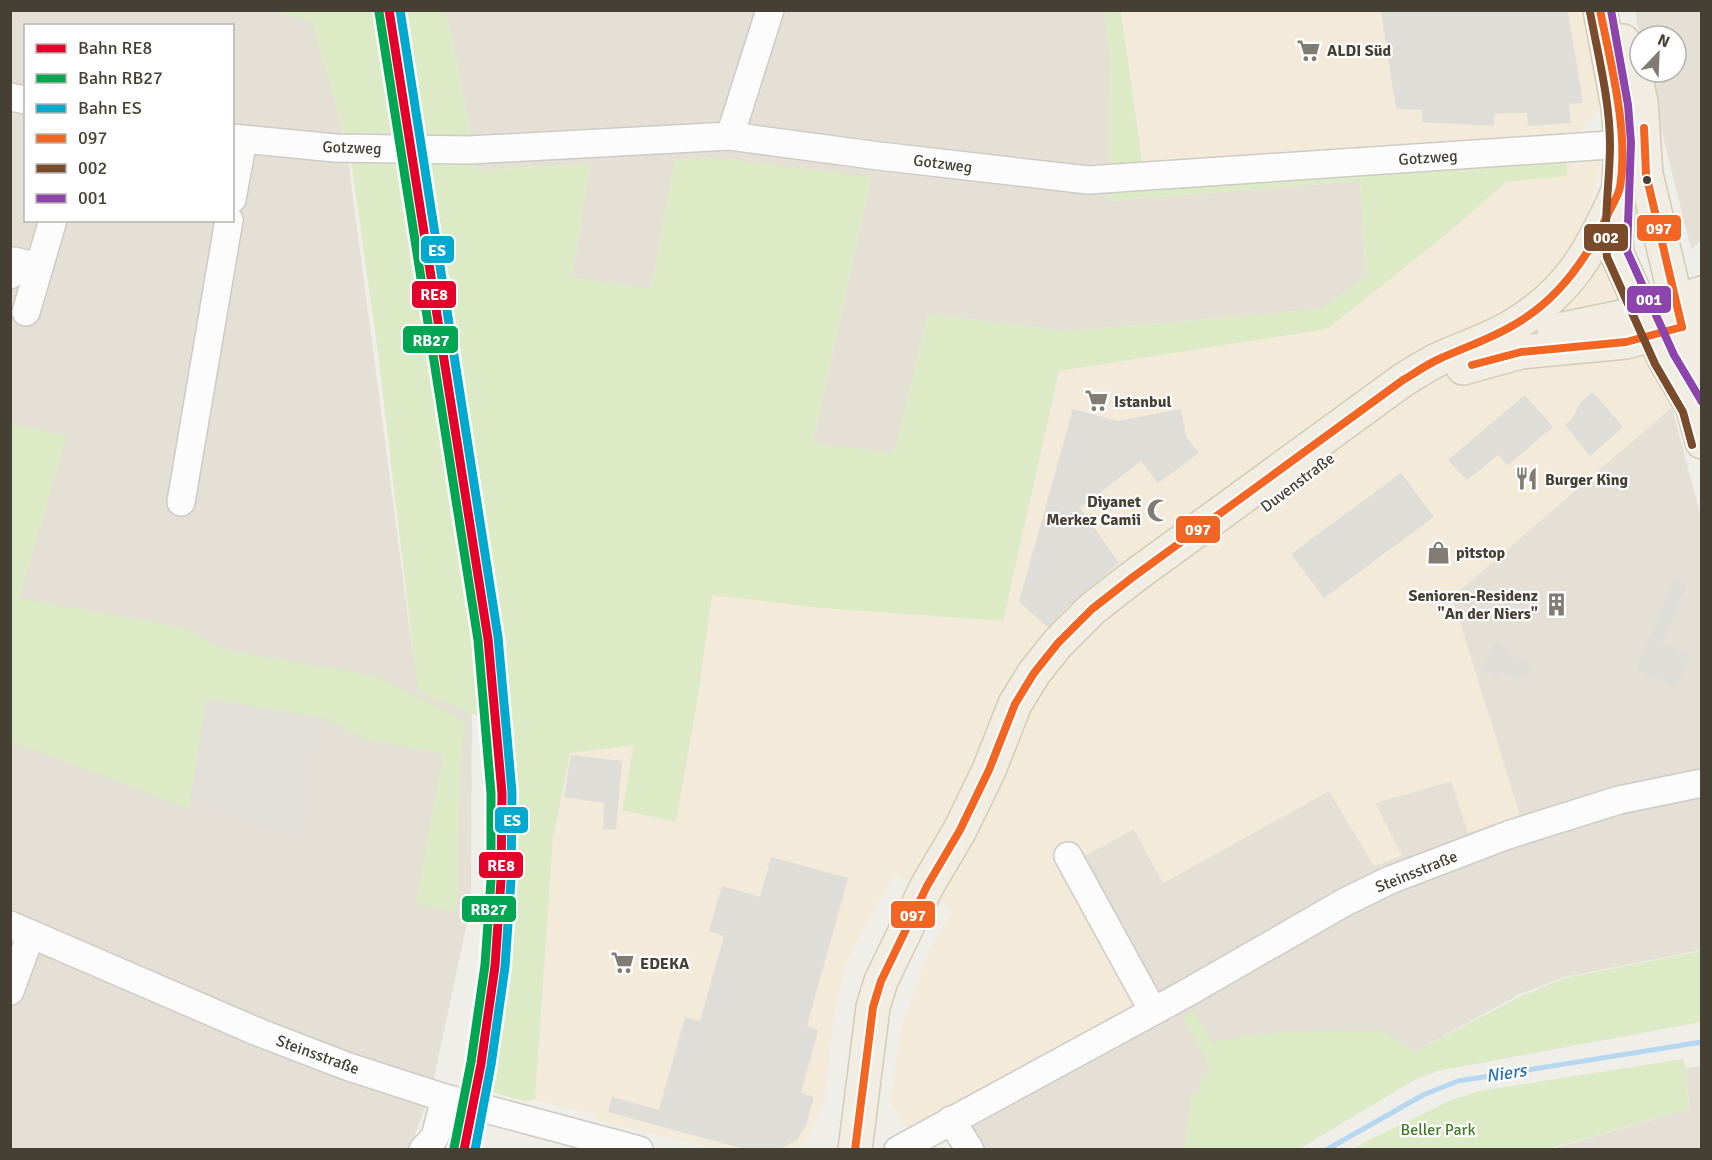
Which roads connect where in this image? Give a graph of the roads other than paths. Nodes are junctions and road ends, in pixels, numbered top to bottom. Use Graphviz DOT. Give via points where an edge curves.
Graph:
graph roads {
  1 [pos="770,10"];
  2 [pos="1600,10"];
  3 [pos="1616,10"];
  4 [pos="730,136"];
  5 [pos="238,139"];
  6 [pos="1632,143"];
  7 [pos="234,179"];
  8 [pos="1619,189"];
  9 [pos="52,222"];
  10 [pos="229,222"];
  11 [pos="39,267"];
  12 [pos="10,275"];
  13 [pos="23,299"];
  14 [pos="1676,315"];
  15 [pos="1473,346"];
  16 [pos="1701,442"];
  17 [pos="181,502"];
  18 [pos="989,770"];
  19 [pos="1701,783"];
  20 [pos="1068,856"];
  21 [pos="21,929"];
  22 [pos="10,991"];
  23 [pos="1153,1011"];
  24 [pos="445,1098"];
  25 [pos="951,1120"];
  26 [pos="423,1149"];
  27 [pos="639,1149"];
  28 [pos="855,1149"];
  29 [pos="898,1149"];
  30 [pos="970,1149"];
  1 -- 4 [label="street"];
  2 -- 6 [label="main road" via="1618,107"];
  3 -- 6 [label="main road" via="1637,84"];
  4 -- 5 [label="street, Gotzweg" via="461,149 335,148"];
  4 -- 6 [label="street, Gotzweg" via="1088,180"];
  5 -- 7 [label="street, Gotzweg"];
  6 -- 8 [label="main road"];
  6 -- 14 [label="main road" via="1646,174"];
  8 -- 14 [label="main road" via="1616,240 1621,266"];
  8 -- 15 [label="main road" via="1598,237 1562,288 1511,327"];
  9 -- 11 [label="street"];
  10 -- 17 [label="street"];
  11 -- 12 [label="street" via="14,261"];
  11 -- 13 [label="street"];
  14 -- 15 [label="main road" via="1617,318"];
  14 -- 16 [label="main road" via="1696,385 1693,408"];
  14 -- 18 [label="main road, Duvenstraße" via="1615,344 1521,352 1479,362 1408,396 1107,624 1071,657"];
  15 -- 18 [label="main road, Duvenstraße" via="1403,380 1092,609 1058,643 1015,704"];
  18 -- 28 [label="main road, Duvenstraße" via="881,981 873,1007"];
  19 -- 23 [label="street, Steinsstraße" via="1619,800 1390,880"];
  20 -- 23 [label="street"];
  21 -- 22 [label="street"];
  21 -- 24 [label="street, Steinsstraße" via="258,1032"];
  23 -- 25 [label="street, Steinsstraße"];
  24 -- 26 [label="street" via="435,1137"];
  24 -- 27 [label="street, Steinsstraße"];
  25 -- 29 [label="street, Steinsstraße"];
  25 -- 30 [label="street"];
}
